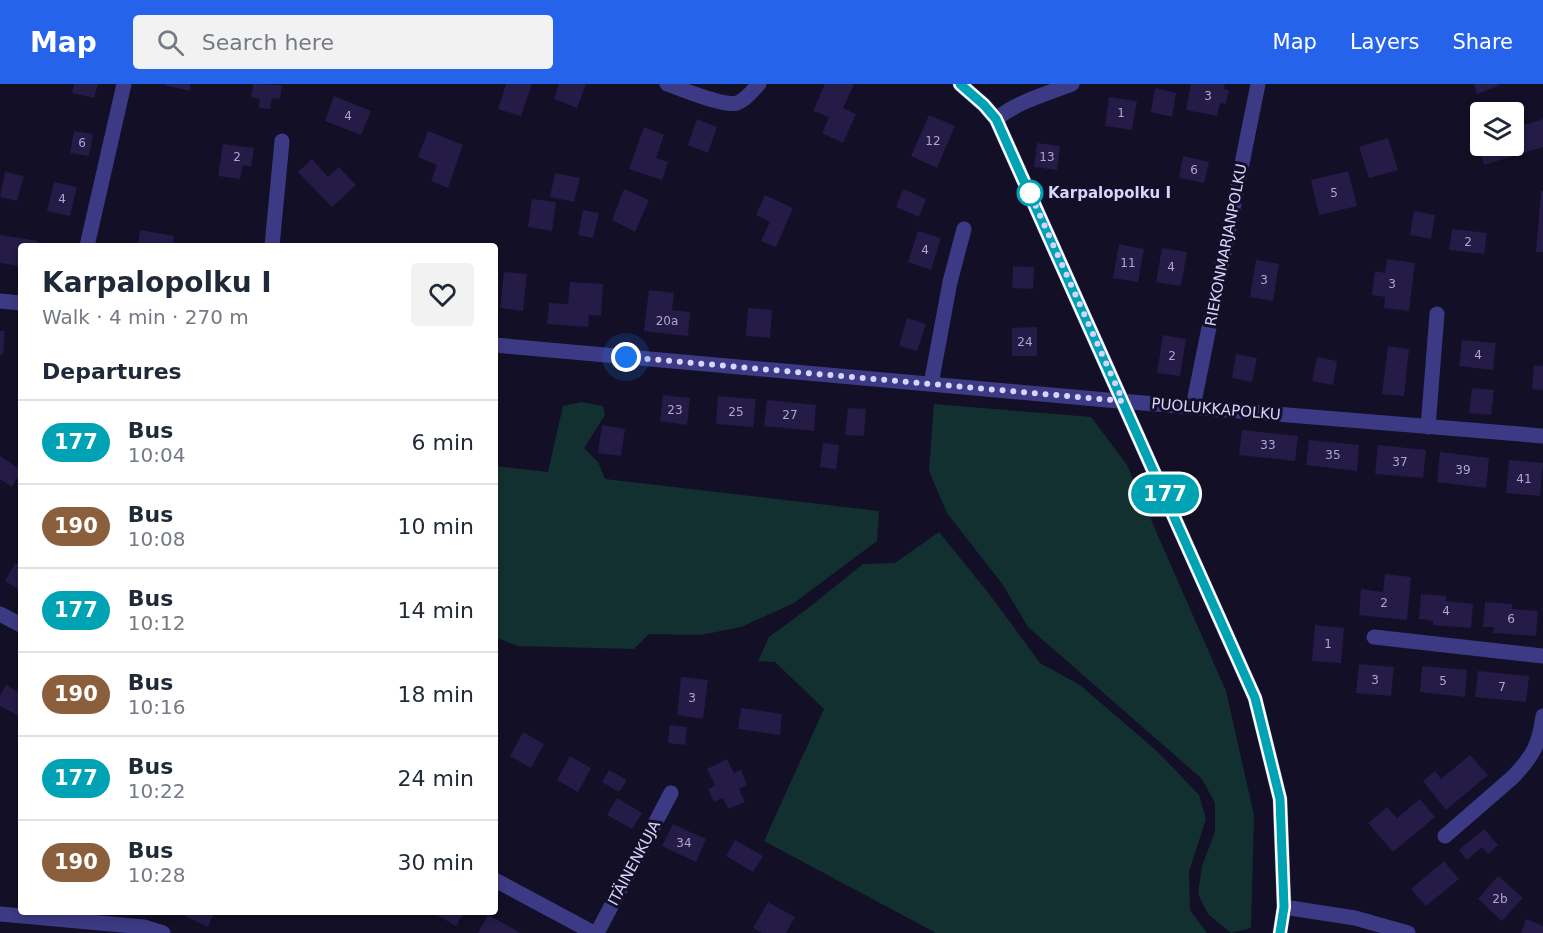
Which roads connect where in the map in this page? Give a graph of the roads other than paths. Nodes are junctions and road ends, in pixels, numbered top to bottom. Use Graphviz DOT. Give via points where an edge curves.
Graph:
graph roads {
  1 [pos="124,84"];
  2 [pos="667,84"];
  3 [pos="759,84"];
  4 [pos="960,84"];
  5 [pos="1072,84"];
  6 [pos="1258,84"];
  7 [pos="996,119"];
  8 [pos="282,141"];
  9 [pos="964,229"];
  10 [pos="88,243"];
  11 [pos="272,243"];
  12 [pos="0,301"];
  13 [pos="18,303"];
  14 [pos="1437,314"];
  15 [pos="498,345"];
  16 [pos="931,384"];
  17 [pos="1123,401"];
  18 [pos="1193,407"];
  19 [pos="1428,427"];
  20 [pos="1543,436"];
  21 [pos="0,614"];
  22 [pos="18,624"];
  23 [pos="1374,638"];
  24 [pos="1543,656"];
  25 [pos="1543,716"];
  26 [pos="671,793"];
  27 [pos="1445,836"];
  28 [pos="498,882"];
  29 [pos="1284,907"];
  30 [pos="0,914"];
  31 [pos="163,933"];
  32 [pos="596,933"];
  33 [pos="1280,933"];
  34 [pos="1408,933"];
  1 -- 10 [label="street"];
  2 -- 3 [label="street" via="724,103 737,103"];
  4 -- 7 [label="street"];
  5 -- 7 [label="street" via="1024,101"];
  6 -- 18 [label="street, RIEKONMARJANPOLKU"];
  7 -- 17 [label="street"];
  8 -- 11 [label="street"];
  9 -- 16 [label="street"];
  12 -- 13 [label="street"];
  14 -- 19 [label="street"];
  15 -- 16 [label="street, PUOLUKKAPOLKU"];
  16 -- 17 [label="street, PUOLUKKAPOLKU"];
  17 -- 18 [label="street, PUOLUKKAPOLKU"];
  17 -- 29 [label="street" via="1255,698 1280,799"];
  18 -- 19 [label="street, PUOLUKKAPOLKU"];
  19 -- 20 [label="street, PUOLUKKAPOLKU"];
  21 -- 22 [label="street"];
  23 -- 24 [label="street"];
  25 -- 27 [label="street" via="1540,737 1522,768"];
  26 -- 32 [label="street, ITÄINENKUJA"];
  28 -- 32 [label="street"];
  29 -- 33 [label="street"];
  29 -- 34 [label="street" via="1355,918"];
  30 -- 31 [label="street" via="144,927"];
}
